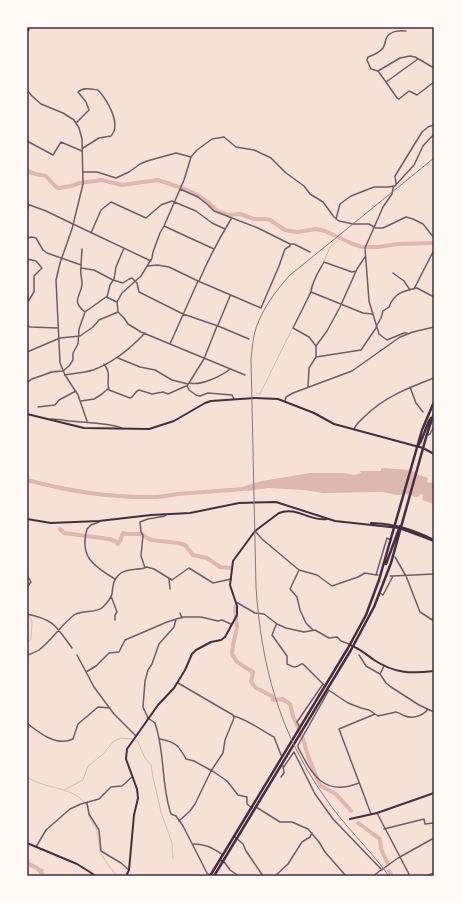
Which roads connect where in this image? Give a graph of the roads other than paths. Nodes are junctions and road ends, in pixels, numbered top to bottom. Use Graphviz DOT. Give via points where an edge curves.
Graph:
graph roads {
  1 [pos="27,27"];
  2 [pos="406,31"];
  3 [pos="27,32"];
  4 [pos="418,59"];
  5 [pos="434,68"];
  6 [pos="378,71"];
  7 [pos="386,82"];
  8 [pos="434,82"];
  9 [pos="27,90"];
  10 [pos="76,123"];
  11 [pos="434,125"];
  12 [pos="434,134"];
  13 [pos="27,141"];
  14 [pos="83,148"];
  15 [pos="83,150"];
  16 [pos="191,157"];
  17 [pos="83,172"];
  18 [pos="395,185"];
  19 [pos="388,187"];
  20 [pos="180,188"];
  21 [pos="392,190"];
  22 [pos="174,201"];
  23 [pos="28,205"];
  24 [pos="27,211"];
  25 [pos="231,219"];
  26 [pos="336,219"];
  27 [pos="73,224"];
  28 [pos="164,226"];
  29 [pos="375,228"];
  30 [pos="225,229"];
  31 [pos="91,233"];
  32 [pos="433,235"];
  33 [pos="27,238"];
  34 [pos="434,238"];
  35 [pos="290,244"];
  36 [pos="124,248"];
  37 [pos="82,249"];
  38 [pos="214,250"];
  39 [pos="434,250"];
  40 [pos="310,252"];
  41 [pos="365,257"];
  42 [pos="27,259"];
  43 [pos="61,259"];
  44 [pos="151,261"];
  45 [pos="81,266"];
  46 [pos="148,266"];
  47 [pos="356,271"];
  48 [pos="393,273"];
  49 [pos="113,280"];
  50 [pos="135,281"];
  51 [pos="198,281"];
  52 [pos="414,289"];
  53 [pos="410,290"];
  54 [pos="311,292"];
  55 [pos="230,296"];
  56 [pos="107,297"];
  57 [pos="434,297"];
  58 [pos="117,302"];
  59 [pos="27,303"];
  60 [pos="341,304"];
  61 [pos="85,312"];
  62 [pos="118,312"];
  63 [pos="183,314"];
  64 [pos="372,314"];
  65 [pos="27,325"];
  66 [pos="218,326"];
  67 [pos="376,327"];
  68 [pos="434,327"];
  69 [pos="58,328"];
  70 [pos="145,333"];
  71 [pos="407,334"];
  72 [pos="79,336"];
  73 [pos="58,339"];
  74 [pos="249,339"];
  75 [pos="170,344"];
  76 [pos="316,346"];
  77 [pos="27,352"];
  78 [pos="117,357"];
  79 [pos="316,357"];
  80 [pos="204,359"];
  81 [pos="104,364"];
  82 [pos="230,369"];
  83 [pos="63,370"];
  84 [pos="65,375"];
  85 [pos="245,375"];
  86 [pos="434,378"];
  87 [pos="27,383"];
  88 [pos="188,384"];
  89 [pos="410,387"];
  90 [pos="109,388"];
  91 [pos="308,388"];
  92 [pos="76,391"];
  93 [pos="234,399"];
  94 [pos="81,401"];
  95 [pos="285,401"];
  96 [pos="434,402"];
  97 [pos="38,407"];
  98 [pos="423,412"];
  99 [pos="27,414"];
  100 [pos="434,414"];
  101 [pos="51,419"];
  102 [pos="87,421"];
  103 [pos="434,426"];
  104 [pos="125,429"];
  105 [pos="354,429"];
  106 [pos="427,434"];
  107 [pos="416,448"];
  108 [pos="422,450"];
  109 [pos="434,454"];
  110 [pos="166,515"];
  111 [pos="27,519"];
  112 [pos="327,519"];
  113 [pos="102,520"];
  114 [pos="395,525"];
  115 [pos="400,527"];
  116 [pos="255,531"];
  117 [pos="391,540"];
  118 [pos="434,540"];
  119 [pos="395,557"];
  120 [pos="145,568"];
  121 [pos="383,569"];
  122 [pos="299,570"];
  123 [pos="434,574"];
  124 [pos="27,575"];
  125 [pos="390,576"];
  126 [pos="393,576"];
  127 [pos="406,576"];
  128 [pos="170,579"];
  129 [pos="231,579"];
  130 [pos="115,580"];
  131 [pos="27,587"];
  132 [pos="170,589"];
  133 [pos="380,593"];
  134 [pos="112,596"];
  135 [pos="236,602"];
  136 [pos="180,613"];
  137 [pos="28,614"];
  138 [pos="434,614"];
  139 [pos="182,618"];
  140 [pos="115,620"];
  141 [pos="176,620"];
  142 [pos="434,620"];
  143 [pos="231,624"];
  144 [pos="277,624"];
  145 [pos="59,628"];
  146 [pos="312,630"];
  147 [pos="352,645"];
  148 [pos="72,648"];
  149 [pos="77,655"];
  150 [pos="358,655"];
  151 [pos="27,658"];
  152 [pos="384,666"];
  153 [pos="434,671"];
  154 [pos="86,672"];
  155 [pos="380,674"];
  156 [pos="177,682"];
  157 [pos="326,687"];
  158 [pos="110,708"];
  159 [pos="428,709"];
  160 [pos="434,712"];
  161 [pos="375,714"];
  162 [pos="234,716"];
  163 [pos="149,719"];
  164 [pos="27,723"];
  165 [pos="299,726"];
  166 [pos="136,736"];
  167 [pos="160,739"];
  168 [pos="292,744"];
  169 [pos="281,755"];
  170 [pos="211,771"];
  171 [pos="282,776"];
  172 [pos="132,777"];
  173 [pos="359,783"];
  174 [pos="434,793"];
  175 [pos="87,802"];
  176 [pos="256,806"];
  177 [pos="252,808"];
  178 [pos="377,813"];
  179 [pos="371,814"];
  180 [pos="350,819"];
  181 [pos="179,821"];
  182 [pos="434,823"];
  183 [pos="384,829"];
  184 [pos="312,833"];
  185 [pos="236,837"];
  186 [pos="434,838"];
  187 [pos="27,843"];
  188 [pos="192,844"];
  189 [pos="36,847"];
  190 [pos="223,856"];
  191 [pos="400,857"];
  192 [pos="222,861"];
  193 [pos="129,870"];
  194 [pos="382,870"];
  195 [pos="434,873"];
  196 [pos="344,874"];
  197 [pos="96,876"];
  198 [pos="126,876"];
  199 [pos="212,876"];
  200 [pos="239,876"];
  201 [pos="263,876"];
  202 [pos="275,876"];
  203 [pos="342,876"];
  204 [pos="346,876"];
  205 [pos="373,876"];
  206 [pos="410,876"];
  207 [pos="426,876"];
  1 -- 3 [label="street" via="30,30"];
  2 -- 6 [label="street" via="398,30 390,34 382,49 368,58 371,70"];
  4 -- 5 [label="street"];
  4 -- 6 [label="street" via="412,56 400,58"];
  4 -- 7 [label="street"];
  6 -- 7 [label="street"];
  7 -- 8 [label="street" via="398,99 409,91 417,95"];
  9 -- 10 [label="street" via="41,104 63,113"];
  10 -- 14 [label="street" via="81,133"];
  10 -- 14 [label="street" via="89,110 79,91 88,88 98,90 113,113 114,132 111,136 99,138"];
  11 -- 18 [label="street" via="422,132 404,159 395,176"];
  12 -- 18 [label="street" via="422,146 414,165"];
  13 -- 15 [label="street" via="53,156 61,142"];
  14 -- 15 [label="street"];
  15 -- 17 [label="street"];
  16 -- 17 [label="street" via="176,153 147,161 116,178 97,172"];
  16 -- 20 [label="street"];
  16 -- 26 [label="street" via="201,147 218,137 224,137 236,147 254,150 270,158 322,202"];
  17 -- 27 [label="street" via="82,188"];
  18 -- 19 [label="street"];
  18 -- 21 [label="street"];
  19 -- 21 [label="street"];
  19 -- 26 [label="street" via="374,187 347,199 339,206"];
  20 -- 22 [label="street"];
  20 -- 25 [label="street"];
  21 -- 29 [label="street"];
  22 -- 28 [label="street"];
  22 -- 30 [label="street"];
  22 -- 31 [label="street" via="161,205 146,218 110,202 101,210"];
  23 -- 24 [label="street"];
  23 -- 27 [label="street"];
  25 -- 30 [label="street"];
  25 -- 35 [label="street" via="258,228"];
  26 -- 29 [label="street" via="348,223 369,224"];
  27 -- 31 [label="street"];
  27 -- 43 [label="street"];
  28 -- 38 [label="street"];
  28 -- 44 [label="street"];
  29 -- 32 [label="street" via="383,228 406,217 424,224"];
  29 -- 41 [label="street" via="366,245"];
  30 -- 38 [label="street"];
  31 -- 36 [label="street"];
  32 -- 34 [label="street"];
  33 -- 43 [label="street" via="36,238 44,251"];
  35 -- 40 [label="street"];
  35 -- 55 [label="street" via="285,249 260,308"];
  36 -- 44 [label="street"];
  36 -- 49 [label="street"];
  37 -- 45 [label="street"];
  38 -- 51 [label="street"];
  39 -- 52 [label="street"];
  41 -- 47 [label="street"];
  41 -- 64 [label="street"];
  42 -- 59 [label="street" via="36,261 42,268 34,276 34,292"];
  43 -- 45 [label="street"];
  43 -- 69 [label="street" via="56,280"];
  44 -- 46 [label="street"];
  45 -- 49 [label="street"];
  45 -- 61 [label="street" via="82,285 77,299"];
  46 -- 50 [label="street"];
  46 -- 51 [label="street" via="169,267"];
  47 -- 54 [label="street" via="352,272 324,262"];
  47 -- 60 [label="street"];
  48 -- 53 [label="street" via="404,281"];
  49 -- 50 [label="street" via="123,283 132,278"];
  49 -- 56 [label="street"];
  50 -- 58 [label="street" via="122,293"];
  50 -- 63 [label="street" via="139,292"];
  51 -- 55 [label="street"];
  51 -- 63 [label="street"];
  52 -- 53 [label="street"];
  52 -- 57 [label="street" via="420,289"];
  53 -- 67 [label="street" via="396,295 389,307 383,310 382,318"];
  54 -- 60 [label="street"];
  54 -- 76 [label="street" via="293,328 309,337"];
  55 -- 66 [label="street"];
  56 -- 58 [label="street"];
  56 -- 61 [label="street"];
  58 -- 62 [label="street"];
  60 -- 64 [label="street"];
  60 -- 76 [label="street"];
  61 -- 72 [label="street"];
  62 -- 70 [label="street" via="128,324"];
  62 -- 72 [label="street" via="99,320"];
  63 -- 66 [label="street"];
  63 -- 75 [label="street"];
  64 -- 67 [label="street"];
  65 -- 69 [label="street"];
  66 -- 74 [label="street"];
  66 -- 80 [label="street"];
  67 -- 71 [label="street" via="379,334 387,340"];
  67 -- 79 [label="street" via="361,350"];
  68 -- 71 [label="street"];
  69 -- 73 [label="street"];
  70 -- 75 [label="street"];
  70 -- 78 [label="street"];
  71 -- 91 [label="street" via="352,371"];
  72 -- 73 [label="street"];
  72 -- 83 [label="street" via="72,363"];
  73 -- 77 [label="street"];
  73 -- 83 [label="street" via="59,358"];
  75 -- 80 [label="street"];
  76 -- 79 [label="street"];
  78 -- 81 [label="street"];
  78 -- 88 [label="street"];
  79 -- 91 [label="street" via="309,368"];
  80 -- 82 [label="street"];
  80 -- 88 [label="street"];
  81 -- 84 [label="street"];
  81 -- 90 [label="street" via="109,375"];
  82 -- 85 [label="street"];
  82 -- 88 [label="street" via="216,378"];
  83 -- 84 [label="street"];
  83 -- 87 [label="street" via="32,379"];
  84 -- 92 [label="street"];
  86 -- 89 [label="street"];
  88 -- 90 [label="street" via="168,394 152,394 139,390 130,398"];
  88 -- 93 [label="street" via="189,390 196,395 232,395"];
  89 -- 98 [label="street" via="416,403"];
  89 -- 105 [label="street" via="377,405"];
  90 -- 94 [label="street" via="94,399"];
  91 -- 95 [label="street" via="288,396"];
  92 -- 94 [label="street"];
  92 -- 97 [label="street" via="55,405"];
  93 -- 95 [label="main road" via="263,398"];
  93 -- 104 [label="main road" via="205,403 182,417 149,429"];
  94 -- 102 [label="street"];
  95 -- 105 [label="main road" via="334,424"];
  96 -- 107 [label="highway"];
  99 -- 101 [label="main road"];
  100 -- 106 [label="highway"];
  100 -- 107 [label="highway"];
  101 -- 102 [label="street"];
  101 -- 104 [label="main road" via="84,428"];
  102 -- 104 [label="street"];
  103 -- 106 [label="street" via="430,434"];
  105 -- 107 [label="main road"];
  106 -- 108 [label="highway"];
  107 -- 108 [label="main road"];
  107 -- 114 [label="highway"];
  108 -- 109 [label="main road"];
  108 -- 115 [label="highway"];
  110 -- 112 [label="main road" via="239,503 276,502"];
  110 -- 113 [label="main road"];
  110 -- 120 [label="street" via="140,522"];
  111 -- 113 [label="main road" via="51,523"];
  112 -- 114 [label="main road"];
  112 -- 116 [label="main road" via="318,519 299,512 283,512"];
  113 -- 130 [label="street" via="88,527 85,549 90,560"];
  114 -- 115 [label="main road"];
  114 -- 117 [label="highway"];
  115 -- 118 [label="main road"];
  115 -- 121 [label="highway"];
  115 -- 133 [label="highway"];
  116 -- 122 [label="street"];
  116 -- 129 [label="main road" via="233,561"];
  117 -- 121 [label="highway"];
  117 -- 122 [label="street" via="387,538 377,575 365,573 332,586 317,575"];
  119 -- 127 [label="street"];
  120 -- 128 [label="street" via="154,569"];
  120 -- 130 [label="street" via="126,570"];
  121 -- 147 [label="highway"];
  122 -- 146 [label="street" via="290,589 297,597 300,610"];
  123 -- 127 [label="street"];
  124 -- 131 [label="street" via="31,582"];
  125 -- 126 [label="street"];
  126 -- 127 [label="street"];
  126 -- 133 [label="street" via="383,595"];
  127 -- 142 [label="street" via="420,612"];
  128 -- 129 [label="street" via="175,579 189,568 213,583"];
  128 -- 132 [label="street"];
  129 -- 135 [label="main road" via="230,588"];
  130 -- 134 [label="street"];
  133 -- 147 [label="highway" via="369,618"];
  134 -- 140 [label="street" via="117,612 114,615"];
  134 -- 145 [label="street" via="101,608 76,614"];
  135 -- 143 [label="main road" via="237,615"];
  135 -- 144 [label="street" via="256,613 264,614"];
  136 -- 139 [label="street"];
  137 -- 145 [label="street" via="52,622"];
  138 -- 142 [label="street"];
  139 -- 141 [label="street"];
  139 -- 143 [label="street" via="191,616 222,620"];
  141 -- 154 [label="street" via="124,639 119,652 109,652 96,666"];
  141 -- 163 [label="street" via="174,627 159,644 145,681 143,707"];
  143 -- 156 [label="main road" via="223,639 211,642 194,652"];
  144 -- 146 [label="street" via="304,632"];
  144 -- 157 [label="street" via="272,635 286,656 286,664 294,668 303,664"];
  145 -- 148 [label="street"];
  145 -- 151 [label="street" via="40,649"];
  146 -- 147 [label="street" via="329,638 337,637"];
  147 -- 152 [label="main road"];
  147 -- 157 [label="highway"];
  149 -- 154 [label="street"];
  150 -- 155 [label="street" via="366,666"];
  152 -- 153 [label="main road" via="411,673"];
  152 -- 155 [label="street"];
  154 -- 158 [label="street"];
  155 -- 159 [label="street" via="391,687"];
  156 -- 162 [label="street"];
  156 -- 163 [label="main road"];
  157 -- 161 [label="street" via="348,702"];
  157 -- 165 [label="street" via="297,722"];
  157 -- 168 [label="highway"];
  157 -- 173 [label="street" via="298,747 316,779 336,787 348,787"];
  158 -- 164 [label="street" via="98,707 80,720 73,739 69,741 49,739"];
  158 -- 166 [label="street"];
  159 -- 160 [label="street"];
  159 -- 161 [label="street" via="418,716 405,716 396,712 380,716"];
  161 -- 173 [label="street" via="340,729"];
  162 -- 169 [label="street" via="274,737"];
  162 -- 170 [label="street" via="223,753"];
  163 -- 166 [label="main road"];
  163 -- 167 [label="street" via="155,723"];
  166 -- 172 [label="main road" via="129,745 126,755"];
  167 -- 170 [label="street" via="180,748 186,759"];
  167 -- 181 [label="street" via="168,804 171,814"];
  168 -- 176 [label="highway"];
  168 -- 177 [label="highway"];
  170 -- 177 [label="street" via="227,782 238,795 247,797 247,804"];
  170 -- 181 [label="street" via="195,804"];
  171 -- 194 [label="street" via="283,767 294,752 312,790 333,819"];
  172 -- 175 [label="street" via="122,786 111,787 99,799"];
  172 -- 193 [label="main road" via="138,798"];
  173 -- 179 [label="street"];
  174 -- 178 [label="main road"];
  175 -- 189 [label="street" via="73,807 50,826"];
  175 -- 193 [label="street" via="89,814 99,830 101,851"];
  176 -- 184 [label="street" via="278,821 292,822"];
  176 -- 185 [label="highway"];
  177 -- 185 [label="highway"];
  178 -- 179 [label="main road"];
  178 -- 183 [label="street"];
  179 -- 180 [label="main road"];
  181 -- 188 [label="street"];
  182 -- 183 [label="street" via="425,824 424,819"];
  183 -- 191 [label="street"];
  184 -- 196 [label="street"];
  184 -- 202 [label="street" via="302,842 288,864"];
  185 -- 190 [label="highway"];
  185 -- 192 [label="highway"];
  185 -- 201 [label="street"];
  186 -- 191 [label="street"];
  187 -- 189 [label="main road"];
  188 -- 190 [label="street" via="212,847"];
  188 -- 199 [label="street" via="207,873"];
  189 -- 197 [label="main road" via="77,864"];
  190 -- 192 [label="highway"];
  191 -- 194 [label="street"];
  191 -- 206 [label="street"];
  192 -- 199 [label="highway"];
  192 -- 200 [label="street"];
  193 -- 198 [label="main road"];
  194 -- 205 [label="street"];
  195 -- 207 [label="street"];
  196 -- 203 [label="street"];
  196 -- 204 [label="street"];
}
